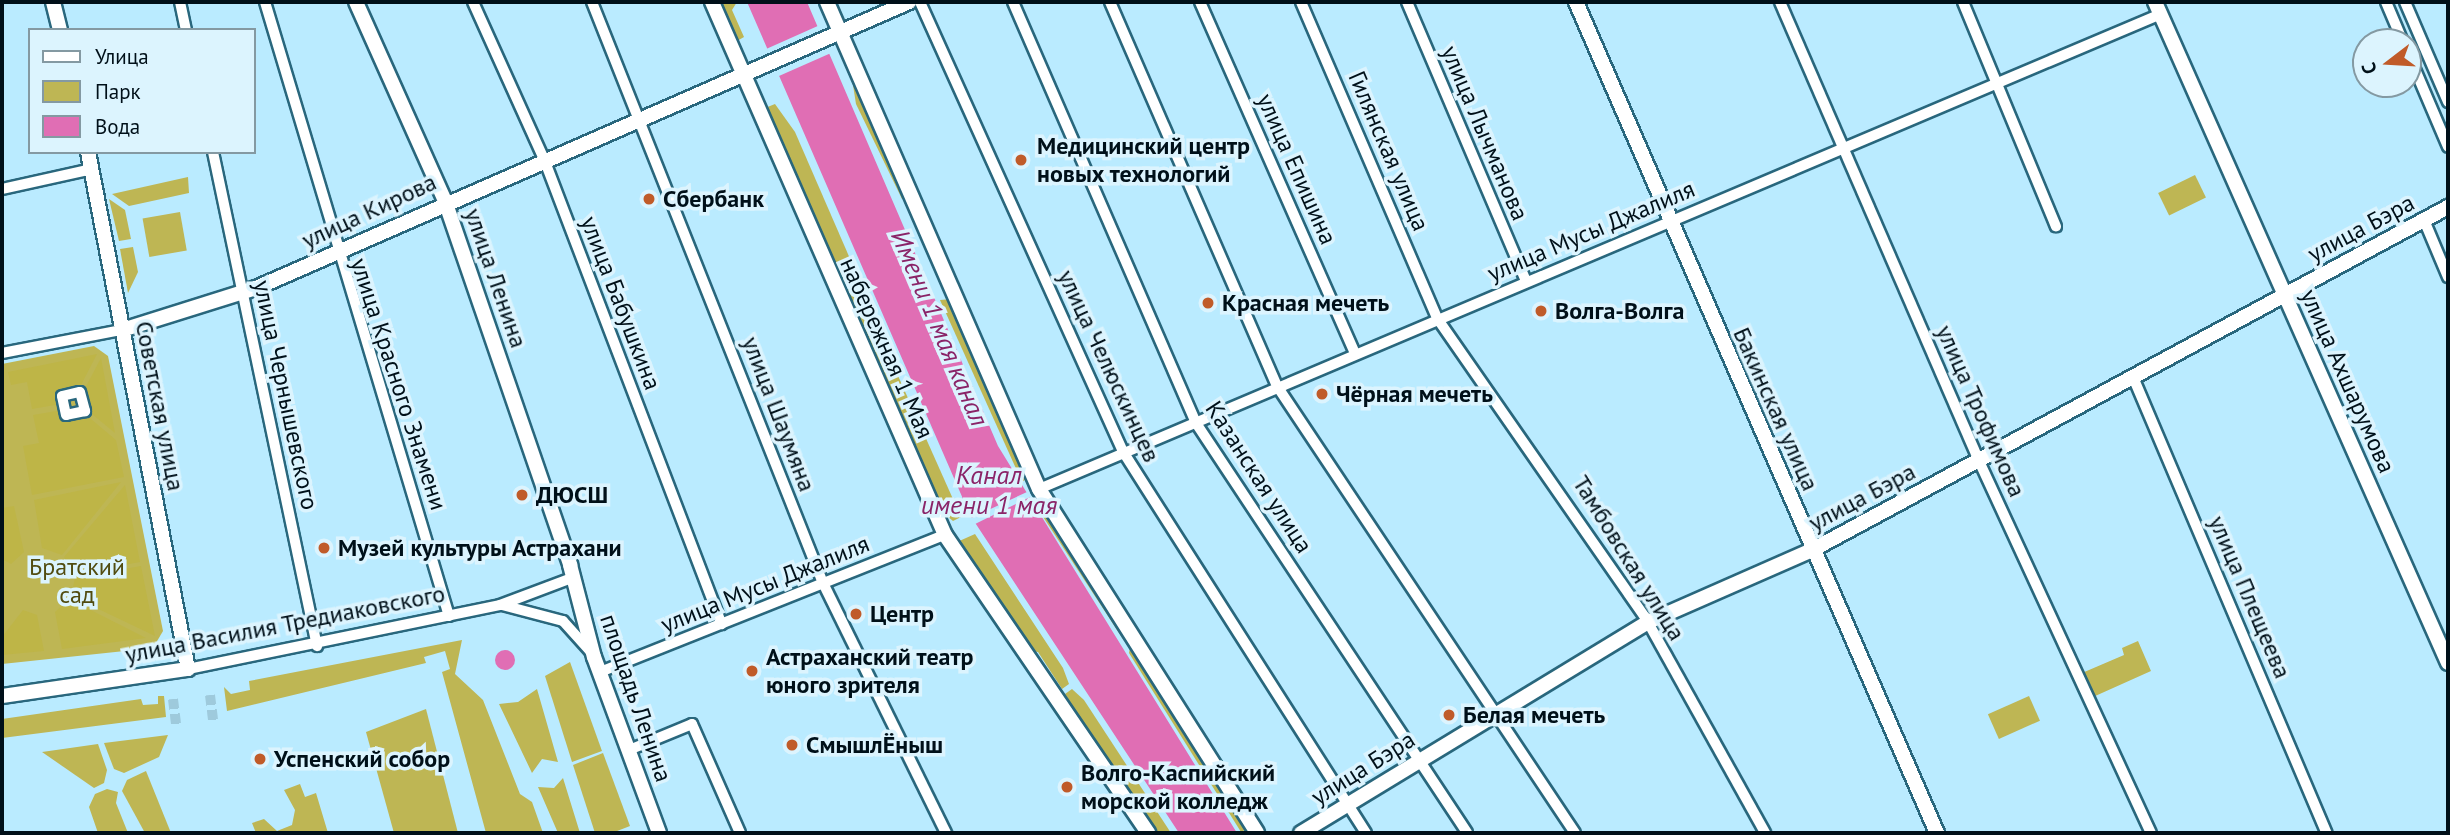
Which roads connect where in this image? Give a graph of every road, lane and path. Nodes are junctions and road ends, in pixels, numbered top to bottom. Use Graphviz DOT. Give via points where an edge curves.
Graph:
graph roads {
  1 [pos="53,2"];
  2 [pos="180,2"];
  3 [pos="265,2"];
  4 [pos="355,2"];
  5 [pos="473,2"];
  6 [pos="592,2"];
  7 [pos="712,2"];
  8 [pos="827,2"];
  9 [pos="909,2"];
  10 [pos="920,2"];
  11 [pos="1013,2"];
  12 [pos="1110,2"];
  13 [pos="1200,2"];
  14 [pos="1301,2"];
  15 [pos="1407,2"];
  16 [pos="1576,2"];
  17 [pos="1780,2"];
  18 [pos="1963,2"];
  19 [pos="2386,2"];
  20 [pos="2405,2"];
  21 [pos="2158,8"];
  22 [pos="60,28"];
  23 [pos="186,28"];
  24 [pos="2397,28"];
  25 [pos="835,33"];
  26 [pos="744,74"];
  27 [pos="1998,83"];
  28 [pos="2422,86"];
  29 [pos="2448,102"];
  30 [pos="640,118"];
  31 [pos="1842,147"];
  32 [pos="2448,147"];
  33 [pos="88,154"];
  34 [pos="213,154"];
  35 [pos="544,159"];
  36 [pos="92,169"];
  37 [pos="2,189"];
  38 [pos="445,201"];
  39 [pos="2448,207"];
  40 [pos="2424,220"];
  41 [pos="1668,222"];
  42 [pos="2056,226"];
  43 [pos="335,252"];
  44 [pos="2448,277"];
  45 [pos="1525,281"];
  46 [pos="244,291"];
  47 [pos="2285,295"];
  48 [pos="1437,318"];
  49 [pos="122,330"];
  50 [pos="2,353"];
  51 [pos="1355,353"];
  52 [pos="2133,377"];
  53 [pos="1278,386"];
  54 [pos="1196,423"];
  55 [pos="1122,450"];
  56 [pos="1979,461"];
  57 [pos="1039,489"];
  58 [pos="945,535"];
  59 [pos="1812,550"];
  60 [pos="572,578"];
  61 [pos="823,583"];
  62 [pos="500,605"];
  63 [pos="449,616"];
  64 [pos="1647,622"];
  65 [pos="722,624"];
  66 [pos="317,646"];
  67 [pos="594,657"];
  68 [pos="2448,663"];
  69 [pos="188,669"];
  70 [pos="600,672"];
  71 [pos="2,696"];
  72 [pos="1499,712"];
  73 [pos="629,750"];
  74 [pos="1419,760"];
  75 [pos="1348,804"];
  76 [pos="659,833"];
  77 [pos="740,833"];
  78 [pos="946,833"];
  79 [pos="1148,833"];
  80 [pos="1257,833"];
  81 [pos="1301,833"];
  82 [pos="1366,833"];
  83 [pos="1467,833"];
  84 [pos="1575,833"];
  85 [pos="1765,833"];
  86 [pos="1937,833"];
  87 [pos="2151,833"];
  88 [pos="2327,833"];
  1 -- 22 [label="main road"];
  2 -- 23 [label="street"];
  3 -- 43 [label="street, улица Красного Знамени"];
  4 -- 38 [label="main road, улица Ленина"];
  5 -- 35 [label="street, улица Бабушкина"];
  6 -- 30 [label="street, улица Шаумяна"];
  7 -- 26 [label="main road, набережная 1 Мая"];
  8 -- 25 [label="main road"];
  9 -- 25 [label="main road"];
  10 -- 55 [label="street, улица Челюскинцев"];
  11 -- 54 [label="street, Казанская улица"];
  12 -- 53 [label="street"];
  13 -- 51 [label="street, улица Епишина"];
  14 -- 48 [label="street, Гилянская улица"];
  15 -- 45 [label="street, улица Лычманова"];
  16 -- 41 [label="main road, Бакинская улица"];
  17 -- 31 [label="street, улица Трофимова"];
  18 -- 27 [label="street"];
  19 -- 24 [label="street"];
  20 -- 29 [label="street"];
  21 -- 27 [label="street, улица Мусы Джалиля"];
  21 -- 47 [label="main road, улица Ахшарумова"];
  25 -- 26 [label="main road, улица Кирова"];
  25 -- 57 [label="main road"];
  26 -- 30 [label="main road, улица Кирова"];
  26 -- 58 [label="main road, набережная 1 Мая"];
  27 -- 31 [label="street, улица Мусы Джалиля"];
  27 -- 42 [label="street"];
  28 -- 32 [label="street"];
  30 -- 35 [label="main road, улица Кирова"];
  30 -- 61 [label="street, улица Шаумяна"];
  31 -- 41 [label="street, улица Мусы Джалиля"];
  31 -- 56 [label="street, улица Трофимова"];
  33 -- 36 [label="main road, Советская улица"];
  34 -- 46 [label="street, улица Чернышевского"];
  35 -- 38 [label="main road, улица Кирова"];
  35 -- 65 [label="street, улица Бабушкина"];
  36 -- 37 [label="street"];
  36 -- 49 [label="main road, Советская улица"];
  38 -- 43 [label="main road, улица Кирова"];
  38 -- 60 [label="main road, улица Ленина"];
  39 -- 40 [label="main road, улица Бэра"];
  40 -- 44 [label="street"];
  40 -- 47 [label="main road, улица Бэра"];
  41 -- 45 [label="street, улица Мусы Джалиля"];
  41 -- 59 [label="main road, Бакинская улица"];
  43 -- 46 [label="main road, улица Кирова"];
  43 -- 63 [label="street, улица Красного Знамени"];
  45 -- 48 [label="street, улица Мусы Джалиля"];
  46 -- 49 [label="main road, улица Кирова"];
  46 -- 66 [label="street, улица Чернышевского"];
  47 -- 52 [label="main road, улица Бэра"];
  47 -- 68 [label="main road, улица Ахшарумова"];
  48 -- 51 [label="street, улица Мусы Джалиля"];
  48 -- 64 [label="street, Тамбовская улица"];
  49 -- 50 [label="street, улица Кирова"];
  49 -- 69 [label="main road, Советская улица"];
  51 -- 53 [label="street, улица Мусы Джалиля"];
  52 -- 56 [label="main road, улица Бэра"];
  52 -- 88 [label="street, улица Плещеева"];
  53 -- 54 [label="street, улица Мусы Джалиля"];
  53 -- 72 [label="street"];
  54 -- 55 [label="street, улица Мусы Джалиля"];
  54 -- 74 [label="street, Казанская улица"];
  55 -- 57 [label="street, улица Мусы Джалиля"];
  55 -- 75 [label="street, улица Челюскинцев"];
  56 -- 59 [label="main road, улица Бэра"];
  56 -- 87 [label="street, улица Трофимова"];
  57 -- 80 [label="main road"];
  58 -- 61 [label="street, улица Мусы Джалиля"];
  58 -- 79 [label="main road, набережная 1 Мая"];
  59 -- 64 [label="main road, улица Бэра"];
  59 -- 86 [label="main road, Бакинская улица"];
  60 -- 62 [label="street, улица Василия Тредиаковского"];
  60 -- 67 [label="main road, площадь Ленина"];
  61 -- 65 [label="street, улица Мусы Джалиля"];
  61 -- 78 [label="street, улица Шаумяна"];
  62 -- 63 [label="street, улица Василия Тредиаковского"];
  62 -- 67 [label="street" via="563,621"];
  63 -- 66 [label="street, улица Василия Тредиаковского"];
  64 -- 72 [label="main road, улица Бэра"];
  64 -- 85 [label="street, Тамбовская улица"];
  65 -- 70 [label="street, улица Мусы Джалиля"];
  66 -- 69 [label="street, улица Василия Тредиаковского"];
  67 -- 70 [label="main road, площадь Ленина"];
  69 -- 71 [label="main road, улица Василия Тредиаковского"];
  70 -- 73 [label="main road, площадь Ленина"];
  72 -- 74 [label="main road, улица Бэра"];
  72 -- 84 [label="street"];
  73 -- 76 [label="main road, площадь Ленина"];
  73 -- 77 [label="street" via="692,724"];
  74 -- 75 [label="main road, улица Бэра"];
  74 -- 83 [label="street, Казанская улица"];
  75 -- 81 [label="main road, улица Бэра"];
  75 -- 82 [label="street, улица Челюскинцев"];
}
